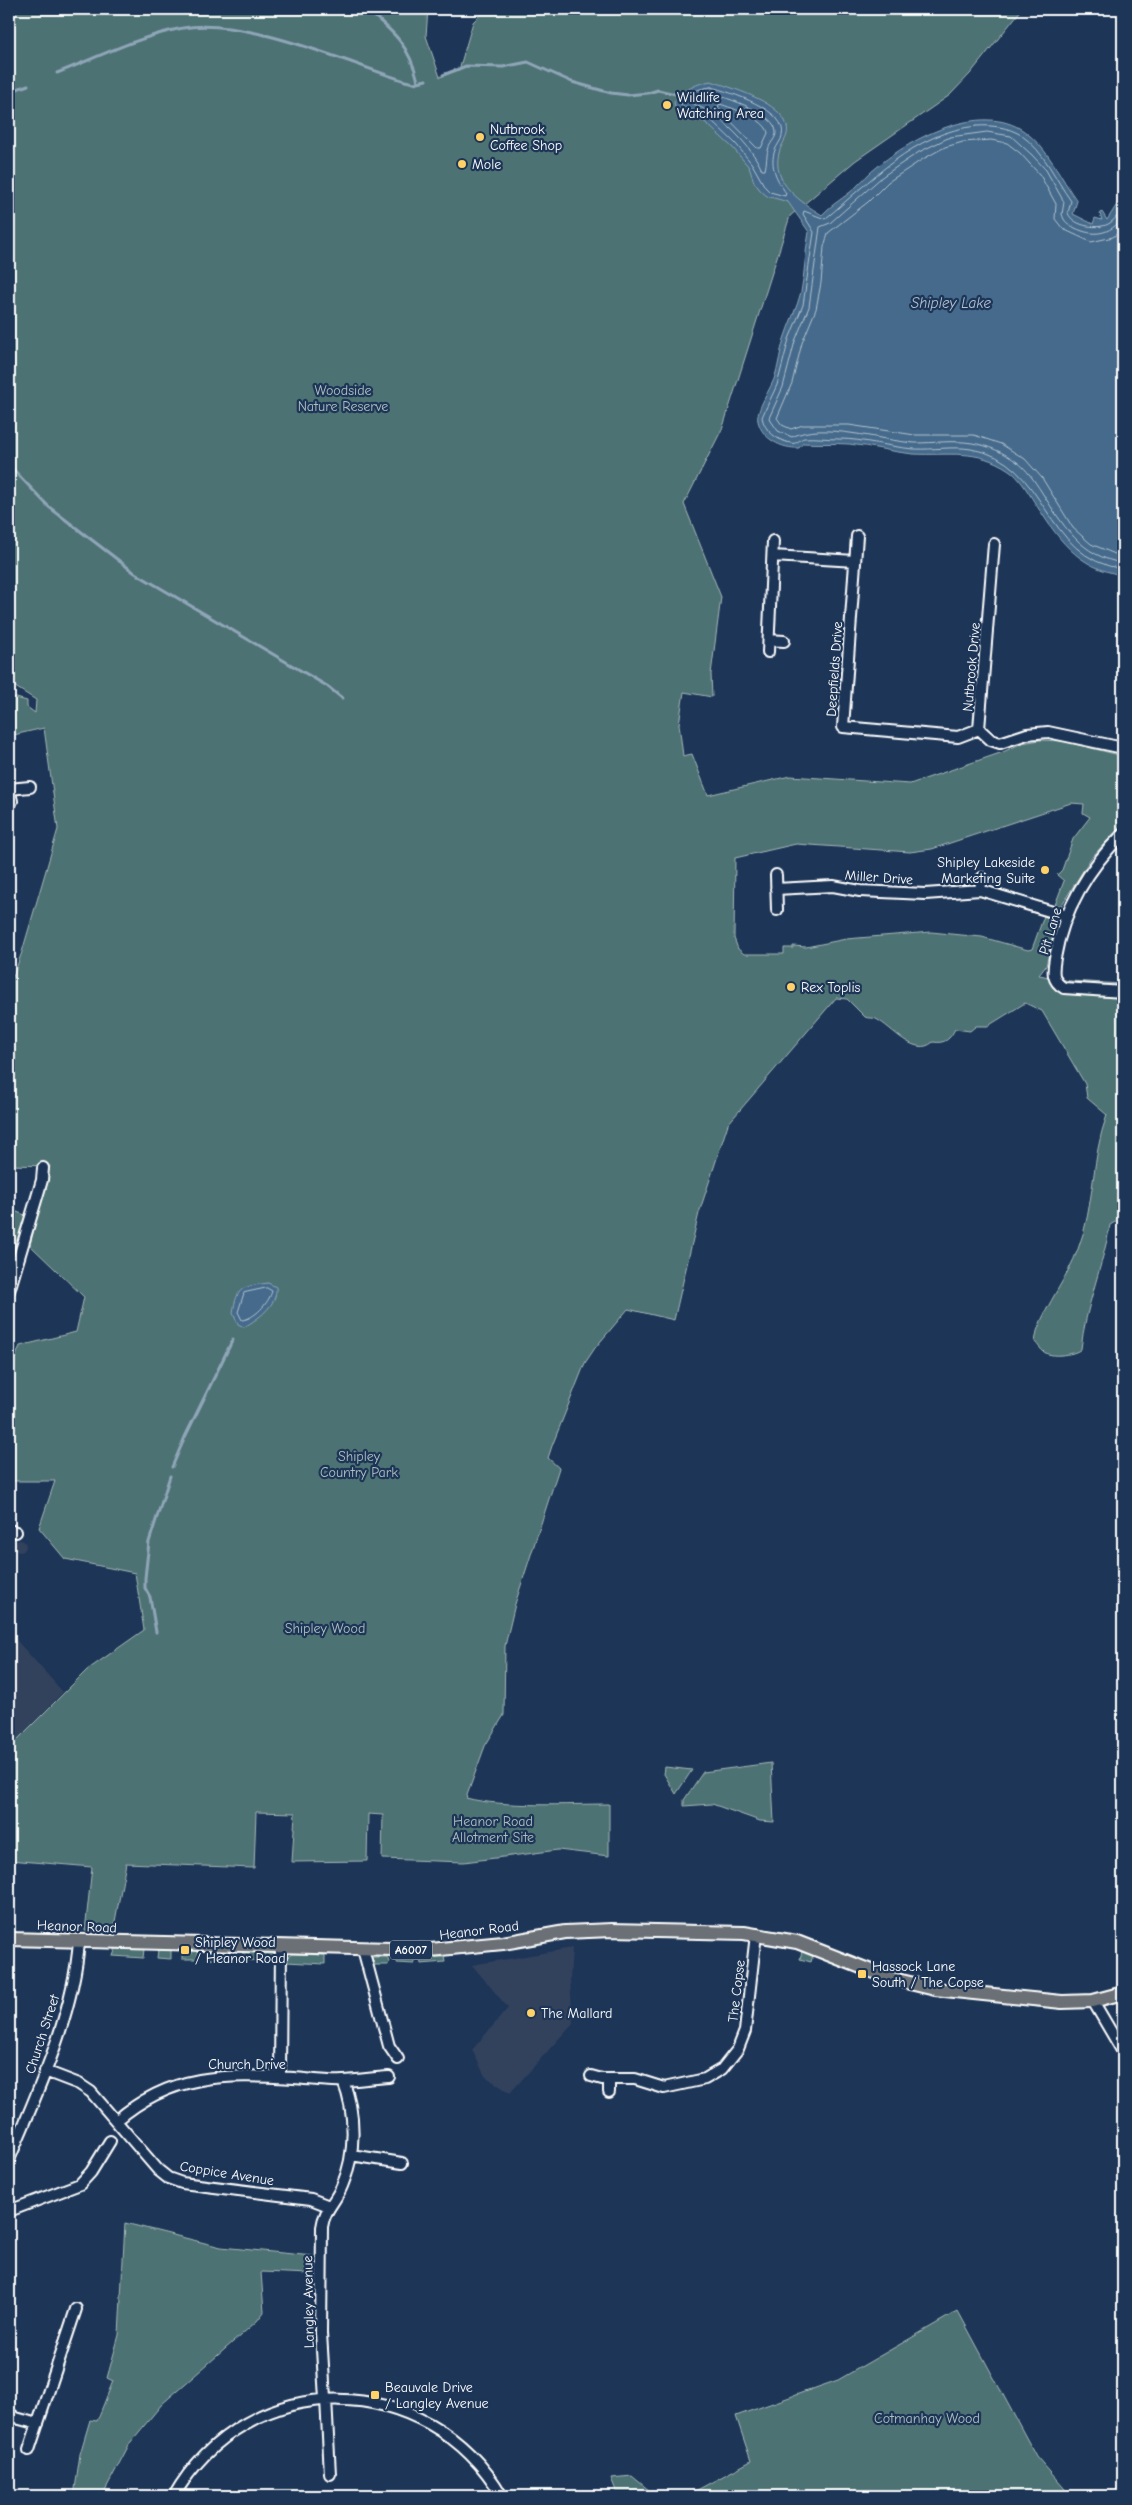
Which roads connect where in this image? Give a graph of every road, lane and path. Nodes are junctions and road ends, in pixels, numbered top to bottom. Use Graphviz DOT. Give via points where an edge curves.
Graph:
graph roads {
  1 [pos="857,536"];
  2 [pos="774,541"];
  3 [pos="994,544"];
  4 [pos="773,556"];
  5 [pos="855,561"];
  6 [pos="769,640"];
  7 [pos="784,641"];
  8 [pos="768,652"];
  9 [pos="979,729"];
  10 [pos="1123,748"];
  11 [pos="30,786"];
  12 [pos="9,789"];
  13 [pos="12,801"];
  14 [pos="1123,834"];
  15 [pos="776,875"];
  16 [pos="982,878"];
  17 [pos="776,889"];
  18 [pos="980,890"];
  19 [pos="777,910"];
  20 [pos="1066,916"];
  21 [pos="1123,992"];
  22 [pos="43,1168"];
  23 [pos="9,1291"];
  24 [pos="756,1934"];
  25 [pos="9,1939"];
  26 [pos="79,1941"];
  27 [pos="281,1947"];
  28 [pos="363,1949"];
  29 [pos="1123,1993"];
  30 [pos="1093,2001"];
  31 [pos="728,2044"];
  32 [pos="738,2049"];
  33 [pos="1123,2052"];
  34 [pos="398,2059"];
  35 [pos="45,2071"];
  36 [pos="591,2076"];
  37 [pos="280,2077"];
  38 [pos="389,2078"];
  39 [pos="609,2079"];
  40 [pos="343,2081"];
  41 [pos="609,2092"];
  42 [pos="116,2121"];
  43 [pos="110,2140"];
  44 [pos="351,2156"];
  45 [pos="9,2160"];
  46 [pos="402,2163"];
  47 [pos="329,2206"];
  48 [pos="9,2210"];
  49 [pos="76,2309"];
  50 [pos="325,2399"];
  51 [pos="9,2413"];
  52 [pos="38,2424"];
  53 [pos="29,2450"];
  54 [pos="330,2474"];
  55 [pos="174,2496"];
  56 [pos="502,2496"];
  1 -- 5 [label="street, Deepfields Drive"];
  2 -- 4 [label="street"];
  3 -- 9 [label="street, Nutbrook Drive"];
  4 -- 5 [label="street"];
  4 -- 6 [label="street"];
  5 -- 9 [label="street, Deepfields Drive" via="844,727 958,737"];
  6 -- 7 [label="street"];
  6 -- 8 [label="street"];
  9 -- 10 [label="street, Nutbrook Drive" via="1000,743 1027,734 1048,732"];
  11 -- 12 [label="street"];
  12 -- 13 [label="street"];
  14 -- 20 [label="street, Pit Lane" via="1090,873"];
  15 -- 17 [label="street"];
  16 -- 18 [label="street"];
  17 -- 18 [label="street, Miller Drive" via="832,886 860,891 925,894"];
  17 -- 19 [label="street"];
  18 -- 20 [label="street, Miller Drive"];
  20 -- 21 [label="street, Pit Lane" via="1054,960 1056,982 1069,989"];
  22 -- 23 [label="street"];
  24 -- 28 [label="main road, Heanor Road / A6007" via="584,1932 464,1948"];
  24 -- 30 [label="main road, A6007" via="797,1942 917,1986 1028,2000"];
  24 -- 32 [label="street, The Copse" via="745,2031"];
  25 -- 26 [label="main road, Heanor Road / A6007"];
  26 -- 27 [label="main road, Heanor Road / A6007"];
  26 -- 35 [label="street, Church Street" via="66,2008"];
  27 -- 28 [label="main road, Heanor Road / A6007"];
  27 -- 37 [label="street"];
  28 -- 34 [label="street" via="389,2046"];
  29 -- 30 [label="main road, A6007"];
  30 -- 33 [label="street"];
  31 -- 32 [label="street"];
  32 -- 39 [label="street, The Copse" via="714,2074 674,2086 658,2087 635,2079"];
  35 -- 42 [label="street, Coppice Avenue" via="84,2086"];
  35 -- 45 [label="street, Church Street"];
  36 -- 39 [label="street, The Copse"];
  37 -- 40 [label="street, Church Drive"];
  37 -- 42 [label="street, Church Drive" via="223,2076 186,2081 155,2094"];
  38 -- 40 [label="street, Church Drive"];
  39 -- 41 [label="street"];
  40 -- 44 [label="street" via="350,2102"];
  42 -- 47 [label="street, Coppice Avenue" via="158,2170 173,2180 311,2199"];
  43 -- 48 [label="street" via="80,2184"];
  44 -- 46 [label="street"];
  44 -- 47 [label="street" via="341,2188"];
  47 -- 50 [label="street, Langley Avenue" via="323,2220 320,2267"];
  49 -- 52 [label="street" via="64,2333"];
  50 -- 54 [label="street, Langley Avenue"];
  50 -- 55 [label="street" via="275,2411 236,2430 202,2458"];
  50 -- 56 [label="street" via="380,2404 431,2424 470,2453"];
  51 -- 52 [label="street"];
  52 -- 53 [label="street"];
}
